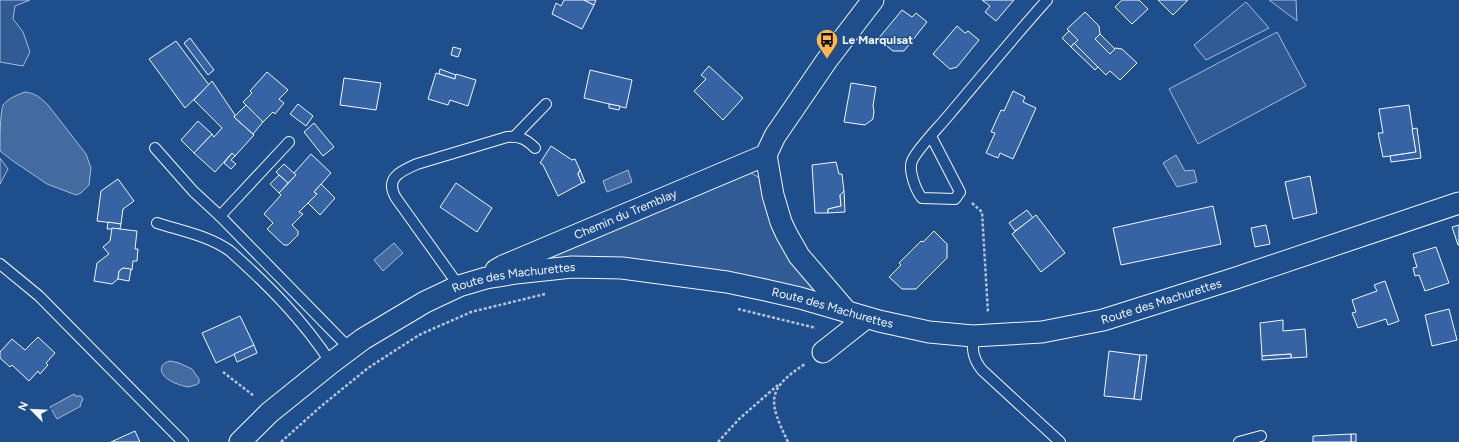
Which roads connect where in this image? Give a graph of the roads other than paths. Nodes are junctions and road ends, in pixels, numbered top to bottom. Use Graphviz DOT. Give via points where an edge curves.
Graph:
graph roads {
  1 [pos="873,0"];
  2 [pos="1047,0"];
  3 [pos="546,104"];
  4 [pos="515,136"];
  5 [pos="931,136"];
  6 [pos="289,142"];
  7 [pos="155,148"];
  8 [pos="535,148"];
  9 [pos="766,155"];
  10 [pos="1459,203"];
  11 [pos="220,216"];
  12 [pos="157,223"];
  13 [pos="0,264"];
  14 [pos="486,278"];
  15 [pos="459,286"];
  16 [pos="847,312"];
  17 [pos="866,318"];
  18 [pos="981,336"];
  19 [pos="350,349"];
  20 [pos="823,352"];
  21 [pos="331,363"];
  22 [pos="1261,436"];
  23 [pos="183,442"];
  24 [pos="240,442"];
  25 [pos="1060,442"];
  26 [pos="1239,442"];
  1 -- 9 [label="street" via="827,60 775,136"];
  2 -- 5 [label="lane"];
  3 -- 4 [label="lane"];
  4 -- 8 [label="lane" via="523,138"];
  4 -- 15 [label="lane" via="417,164 395,177 391,190"];
  5 -- 5 [label="lane" via="910,166 917,192 922,198 955,199 960,192"];
  6 -- 11 [label="lane"];
  7 -- 11 [label="lane"];
  9 -- 14 [label="street, Chemin du Tremblay" via="503,266"];
  9 -- 16 [label="street" via="773,194 786,233 799,256"];
  10 -- 18 [label="street, Route des Machurettes" via="1103,320 1042,332"];
  11 -- 19 [label="lane"];
  12 -- 21 [label="lane" via="196,235 222,245 230,251 292,311"];
  13 -- 23 [label="lane" via="39,296"];
  14 -- 15 [label="street, Route des Machurettes"];
  14 -- 16 [label="street, Route des Machurettes" via="572,267 622,268 727,282 800,298"];
  15 -- 19 [label="street, Route des Machurettes" via="403,315"];
  16 -- 17 [label="street, Route des Machurettes"];
  17 -- 18 [label="street, Route des Machurettes" via="929,332"];
  17 -- 20 [label="street"];
  18 -- 25 [label="lane" via="972,348 974,358 982,370"];
  19 -- 21 [label="street, Route des Machurettes"];
  21 -- 24 [label="street, Route des Machurettes" via="269,413"];
  22 -- 26 [label="lane"];
}
